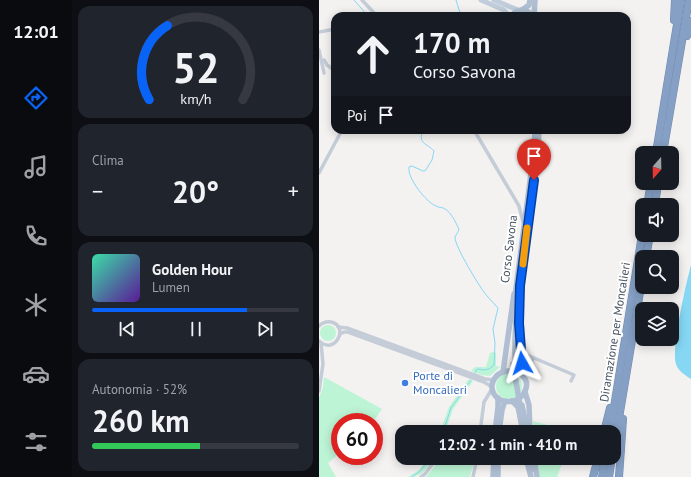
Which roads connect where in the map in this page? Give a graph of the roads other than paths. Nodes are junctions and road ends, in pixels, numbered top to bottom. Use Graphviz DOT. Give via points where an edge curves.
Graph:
graph roads {
  1 [pos="362,0"];
  2 [pos="481,0"];
  3 [pos="493,0"];
  4 [pos="530,0"];
  5 [pos="535,0"];
  6 [pos="675,0"];
  7 [pos="681,0"];
  8 [pos="689,0"];
  9 [pos="520,10"];
  10 [pos="373,12"];
  11 [pos="506,12"];
  12 [pos="517,12"];
  13 [pos="529,12"];
  14 [pos="534,12"];
  15 [pos="691,21"];
  16 [pos="331,30"];
  17 [pos="319,32"];
  18 [pos="319,50"];
  19 [pos="673,51"];
  20 [pos="324,60"];
  21 [pos="679,61"];
  22 [pos="331,68"];
  23 [pos="324,73"];
  24 [pos="340,134"];
  25 [pos="476,134"];
  26 [pos="535,134"];
  27 [pos="539,134"];
  28 [pos="657,146"];
  29 [pos="664,146"];
  30 [pos="319,173"];
  31 [pos="523,224"];
  32 [pos="641,242"];
  33 [pos="518,286"];
  34 [pos="640,294"];
  35 [pos="319,326"];
  36 [pos="338,327"];
  37 [pos="340,334"];
  38 [pos="320,342"];
  39 [pos="327,345"];
  40 [pos="322,352"];
  41 [pos="520,352"];
  42 [pos="534,358"];
  43 [pos="627,367"];
  44 [pos="503,372"];
  45 [pos="523,376"];
  46 [pos="494,380"];
  47 [pos="571,381"];
  48 [pos="492,388"];
  49 [pos="319,391"];
  50 [pos="525,392"];
  51 [pos="615,393"];
  52 [pos="497,397"];
  53 [pos="505,401"];
  54 [pos="512,401"];
  55 [pos="484,402"];
  56 [pos="481,425"];
  57 [pos="496,425"];
  58 [pos="500,425"];
  59 [pos="524,425"];
  60 [pos="525,425"];
  61 [pos="527,425"];
  62 [pos="605,425"];
  63 [pos="611,425"];
  64 [pos="618,425"];
  65 [pos="432,465"];
  66 [pos="476,465"];
  67 [pos="494,465"];
  68 [pos="498,465"];
  69 [pos="530,465"];
  70 [pos="533,465"];
  71 [pos="596,465"];
  72 [pos="604,465"];
  73 [pos="611,465"];
  74 [pos="421,477"];
  75 [pos="473,477"];
  76 [pos="493,477"];
  77 [pos="498,477"];
  78 [pos="534,477"];
  79 [pos="593,477"];
  80 [pos="602,477"];
  81 [pos="609,477"];
  82 [pos="619,477"];
  1 -- 10 [label="street"];
  2 -- 11 [label="street"];
  3 -- 9 [label="street"];
  4 -- 9 [label="main road" via="529,5"];
  5 -- 14 [label="main road"];
  6 -- 19 [label="highway"];
  7 -- 19 [label="highway"];
  8 -- 21 [label="highway"];
  9 -- 12 [label="main road"];
  9 -- 13 [label="main road"];
  15 -- 21 [label="highway"];
  16 -- 17 [label="street"];
  18 -- 23 [label="street"];
  19 -- 28 [label="highway"];
  20 -- 22 [label="street"];
  21 -- 29 [label="highway"];
  24 -- 30 [label="street"];
  25 -- 31 [label="street" via="520,209"];
  26 -- 31 [label="main road, Corso Savona"];
  27 -- 33 [label="main road, Corso Savona"];
  31 -- 33 [label="main road, Corso Savona"];
  32 -- 51 [label="highway, Diramazione per Moncalieri"];
  33 -- 41 [label="main road"];
  33 -- 44 [label="main road"];
  33 -- 60 [label="main road, Corso Savona, bridge" via="513,341 514,365"];
  34 -- 43 [label="highway, Diramazione per Moncalieri"];
  35 -- 36 [label="street" via="329,321"];
  36 -- 37 [label="street"];
  36 -- 46 [label="street"];
  37 -- 39 [label="street" via="337,342"];
  37 -- 48 [label="street" via="348,332 484,382"];
  38 -- 39 [label="street"];
  38 -- 40 [label="street"];
  39 -- 40 [label="street"];
  40 -- 49 [label="street"];
  41 -- 42 [label="street"];
  41 -- 45 [label="main road"];
  42 -- 45 [label="street"];
  42 -- 47 [label="street" via="574,375"];
  43 -- 64 [label="highway, Diramazione per Moncalieri"];
  43 -- 82 [label="highway"];
  44 -- 45 [label="main road" via="515,371"];
  44 -- 46 [label="main road"];
  45 -- 50 [label="main road" via="527,384"];
  46 -- 48 [label="main road"];
  48 -- 52 [label="main road"];
  48 -- 55 [label="street"];
  50 -- 54 [label="main road" via="520,398"];
  50 -- 61 [label="main road" via="529,405"];
  51 -- 62 [label="highway"];
  51 -- 63 [label="highway, Diramazione per Moncalieri"];
  52 -- 53 [label="main road"];
  52 -- 55 [label="street"];
  52 -- 57 [label="main road"];
  53 -- 54 [label="main road"];
  53 -- 58 [label="main road"];
  54 -- 59 [label="main road" via="518,406"];
  55 -- 56 [label="street"];
  65 -- 74 [label="street"];
  66 -- 75 [label="street"];
  67 -- 76 [label="main road"];
  68 -- 77 [label="main road"];
  69 -- 78 [label="main road"];
  70 -- 78 [label="main road"];
  71 -- 79 [label="highway"];
  72 -- 80 [label="highway"];
  73 -- 81 [label="highway"];
}
